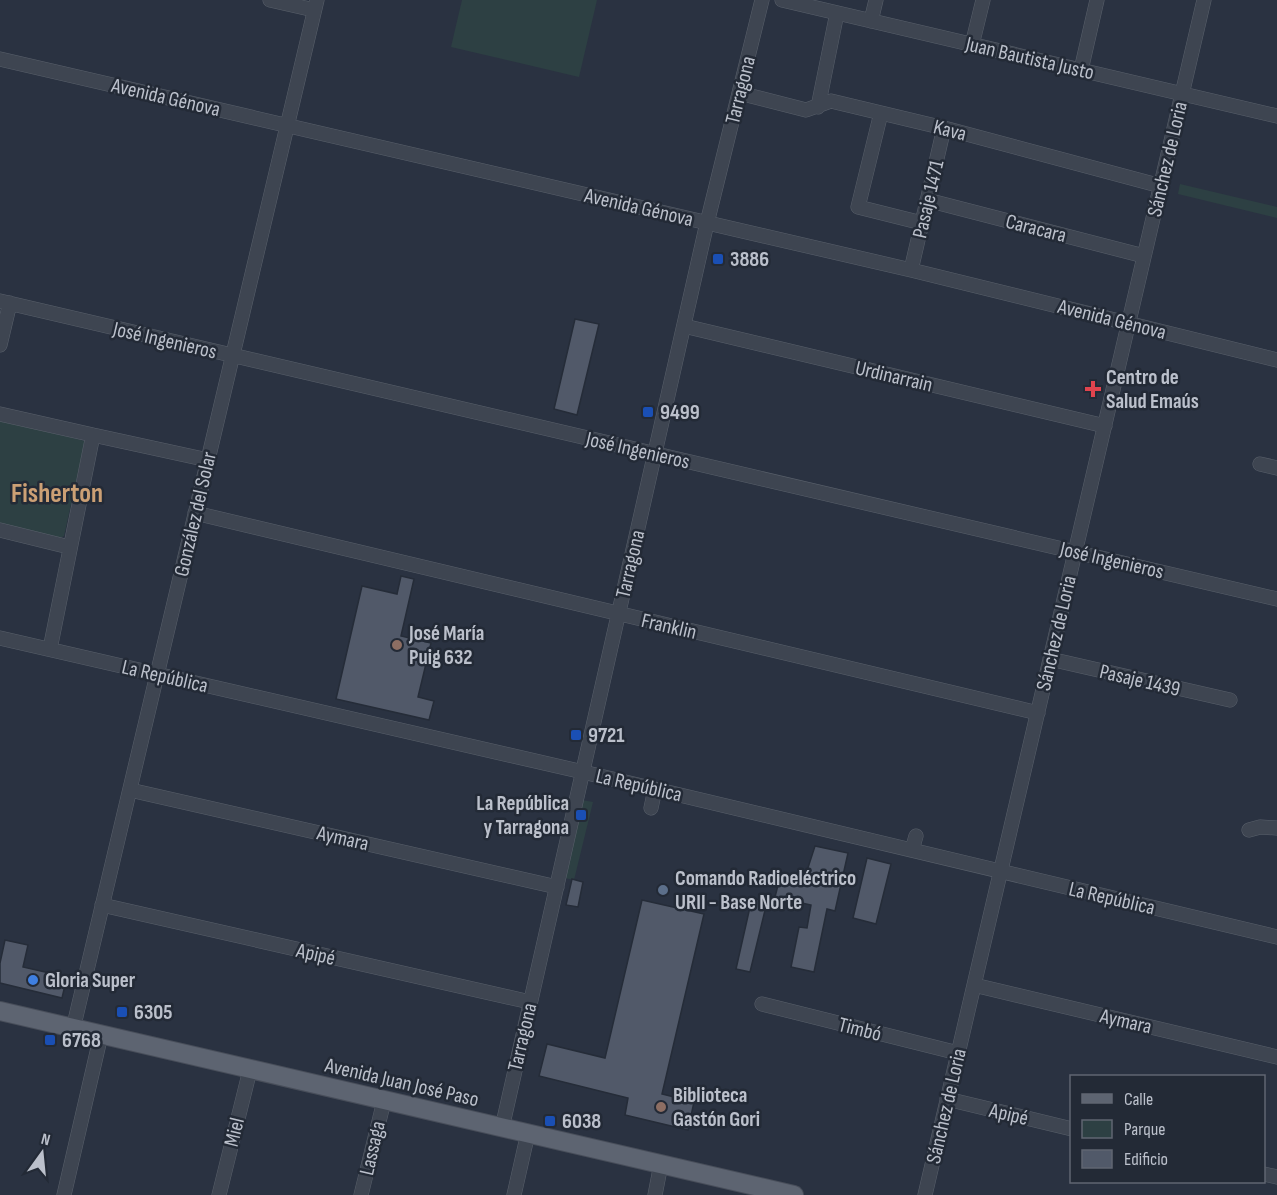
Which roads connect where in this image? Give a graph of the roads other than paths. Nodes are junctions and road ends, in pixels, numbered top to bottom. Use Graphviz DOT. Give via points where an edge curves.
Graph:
graph roads {
  1 [pos="270,0"];
  2 [pos="762,0"];
  3 [pos="782,0"];
  4 [pos="876,0"];
  5 [pos="983,0"];
  6 [pos="1097,0"];
  7 [pos="1204,0"];
  8 [pos="316,5"];
  9 [pos="837,13"];
  10 [pos="871,21"];
  11 [pos="972,45"];
  12 [pos="0,59"];
  13 [pos="1081,70"];
  14 [pos="739,93"];
  15 [pos="1182,94"];
  16 [pos="818,107"];
  17 [pos="880,113"];
  18 [pos="1277,116"];
  19 [pos="287,125"];
  20 [pos="944,128"];
  21 [pos="1161,186"];
  22 [pos="927,200"];
  23 [pos="707,223"];
  24 [pos="922,223"];
  25 [pos="1144,256"];
  26 [pos="911,270"];
  27 [pos="5,302"];
  28 [pos="1129,323"];
  29 [pos="684,326"];
  30 [pos="0,345"];
  31 [pos="233,355"];
  32 [pos="1277,360"];
  33 [pos="0,414"];
  34 [pos="1105,426"];
  35 [pos="93,435"];
  36 [pos="655,454"];
  37 [pos="208,460"];
  38 [pos="1260,464"];
  39 [pos="1277,468"];
  40 [pos="195,513"];
  41 [pos="0,530"];
  42 [pos="69,547"];
  43 [pos="1075,552"];
  44 [pos="1277,598"];
  45 [pos="619,614"];
  46 [pos="0,638"];
  47 [pos="50,649"];
  48 [pos="1050,659"];
  49 [pos="158,674"];
  50 [pos="1230,700"];
  51 [pos="1038,713"];
  52 [pos="583,772"];
  53 [pos="656,789"];
  54 [pos="130,790"];
  55 [pos="651,808"];
  56 [pos="1277,828"];
  57 [pos="1249,830"];
  58 [pos="916,836"];
  59 [pos="912,850"];
  60 [pos="1001,871"];
  61 [pos="556,886"];
  62 [pos="102,905"];
  63 [pos="1277,936"];
  64 [pos="974,985"];
  65 [pos="530,1002"];
  66 [pos="762,1004"];
  67 [pos="0,1011"];
  68 [pos="74,1029"];
  69 [pos="101,1035"];
  70 [pos="958,1053"];
  71 [pos="1277,1057"];
  72 [pos="250,1070"];
  73 [pos="947,1100"];
  74 [pos="384,1101"];
  75 [pos="502,1128"];
  76 [pos="1070,1129"];
  77 [pos="528,1133"];
  78 [pos="661,1164"];
  79 [pos="64,1195"];
  80 [pos="219,1195"];
  81 [pos="361,1195"];
  82 [pos="514,1195"];
  83 [pos="654,1195"];
  84 [pos="794,1195"];
  85 [pos="925,1195"];
  1 -- 8 [label="street"];
  2 -- 14 [label="street, Tarragona"];
  3 -- 9 [label="street, Juan Bautista Justo"];
  4 -- 10 [label="street"];
  5 -- 11 [label="street"];
  6 -- 13 [label="street"];
  7 -- 15 [label="street, Sánchez de Loria"];
  8 -- 19 [label="street, González del Solar"];
  9 -- 10 [label="street, Juan Bautista Justo"];
  9 -- 16 [label="street"];
  10 -- 11 [label="street, Juan Bautista Justo"];
  11 -- 13 [label="street, Juan Bautista Justo"];
  12 -- 19 [label="street, Avenida Génova"];
  13 -- 15 [label="street, Juan Bautista Justo"];
  14 -- 16 [label="street, Kava" via="806,110"];
  14 -- 23 [label="street, Tarragona"];
  15 -- 18 [label="street, Juan Bautista Justo"];
  15 -- 21 [label="street, Sánchez de Loria"];
  16 -- 17 [label="street, Kava" via="831,101"];
  17 -- 20 [label="street, Kava"];
  17 -- 24 [label="street" via="858,207"];
  19 -- 23 [label="street, Avenida Génova"];
  19 -- 31 [label="street, González del Solar"];
  20 -- 21 [label="street, Kava"];
  20 -- 22 [label="street, Pasaje 1471"];
  21 -- 25 [label="street, Sánchez de Loria"];
  22 -- 24 [label="street, Pasaje 1471"];
  22 -- 25 [label="street, Caracara"];
  23 -- 26 [label="street, Avenida Génova"];
  23 -- 29 [label="street, Tarragona"];
  24 -- 26 [label="street, Pasaje 1471"];
  25 -- 28 [label="street, Sánchez de Loria"];
  26 -- 28 [label="street, Avenida Génova"];
  27 -- 30 [label="street"];
  27 -- 31 [label="street, José Ingenieros"];
  28 -- 32 [label="street, Avenida Génova"];
  28 -- 34 [label="street, Sánchez de Loria"];
  29 -- 34 [label="street, Urdinarrain"];
  29 -- 36 [label="street, Tarragona"];
  31 -- 36 [label="street, José Ingenieros"];
  31 -- 37 [label="street, González del Solar"];
  33 -- 35 [label="street"];
  34 -- 43 [label="street, Sánchez de Loria"];
  35 -- 37 [label="street"];
  35 -- 42 [label="street"];
  36 -- 43 [label="street, José Ingenieros"];
  36 -- 45 [label="street, Tarragona"];
  37 -- 40 [label="street, González del Solar"];
  38 -- 39 [label="street"];
  40 -- 45 [label="street, Franklin"];
  40 -- 49 [label="street, González del Solar"];
  41 -- 42 [label="street"];
  42 -- 47 [label="street"];
  43 -- 44 [label="street, José Ingenieros"];
  43 -- 48 [label="street, Sánchez de Loria"];
  45 -- 51 [label="street, Franklin"];
  45 -- 52 [label="street, Tarragona"];
  46 -- 47 [label="street, La República"];
  47 -- 49 [label="street, La República"];
  48 -- 50 [label="street, Pasaje 1439"];
  48 -- 51 [label="street, Sánchez de Loria"];
  49 -- 52 [label="street, La República"];
  49 -- 54 [label="street, González del Solar"];
  51 -- 60 [label="street, Sánchez de Loria"];
  52 -- 53 [label="street, La República"];
  52 -- 61 [label="street, Tarragona"];
  53 -- 55 [label="street"];
  53 -- 59 [label="street, La República" via="819,821"];
  54 -- 61 [label="street, Aymara"];
  54 -- 62 [label="street, González del Solar"];
  56 -- 57 [label="street"];
  58 -- 59 [label="street"];
  59 -- 60 [label="street, La República"];
  60 -- 63 [label="street, La República"];
  60 -- 64 [label="street, Sánchez de Loria"];
  61 -- 65 [label="street, Tarragona"];
  62 -- 65 [label="street, Apipé"];
  62 -- 68 [label="street, González del Solar"];
  64 -- 70 [label="street, Sánchez de Loria"];
  64 -- 71 [label="street, Aymara"];
  65 -- 75 [label="street, Tarragona"];
  66 -- 70 [label="street, Timbó"];
  67 -- 68 [label="main road, Avenida Juan José Paso"];
  68 -- 69 [label="main road, Avenida Juan José Paso"];
  69 -- 72 [label="main road, Avenida Juan José Paso"];
  69 -- 79 [label="street"];
  70 -- 73 [label="street, Sánchez de Loria"];
  72 -- 74 [label="main road, Avenida Juan José Paso"];
  72 -- 80 [label="street, Miel"];
  73 -- 76 [label="street, Apipé"];
  73 -- 85 [label="street, Sánchez de Loria"];
  74 -- 75 [label="main road, Avenida Juan José Paso"];
  74 -- 81 [label="street, Lassaga"];
  75 -- 77 [label="main road, Avenida Juan José Paso"];
  77 -- 78 [label="main road, Avenida Juan José Paso"];
  77 -- 82 [label="street"];
  78 -- 83 [label="street"];
  78 -- 84 [label="main road, Avenida Juan José Paso"];
}
